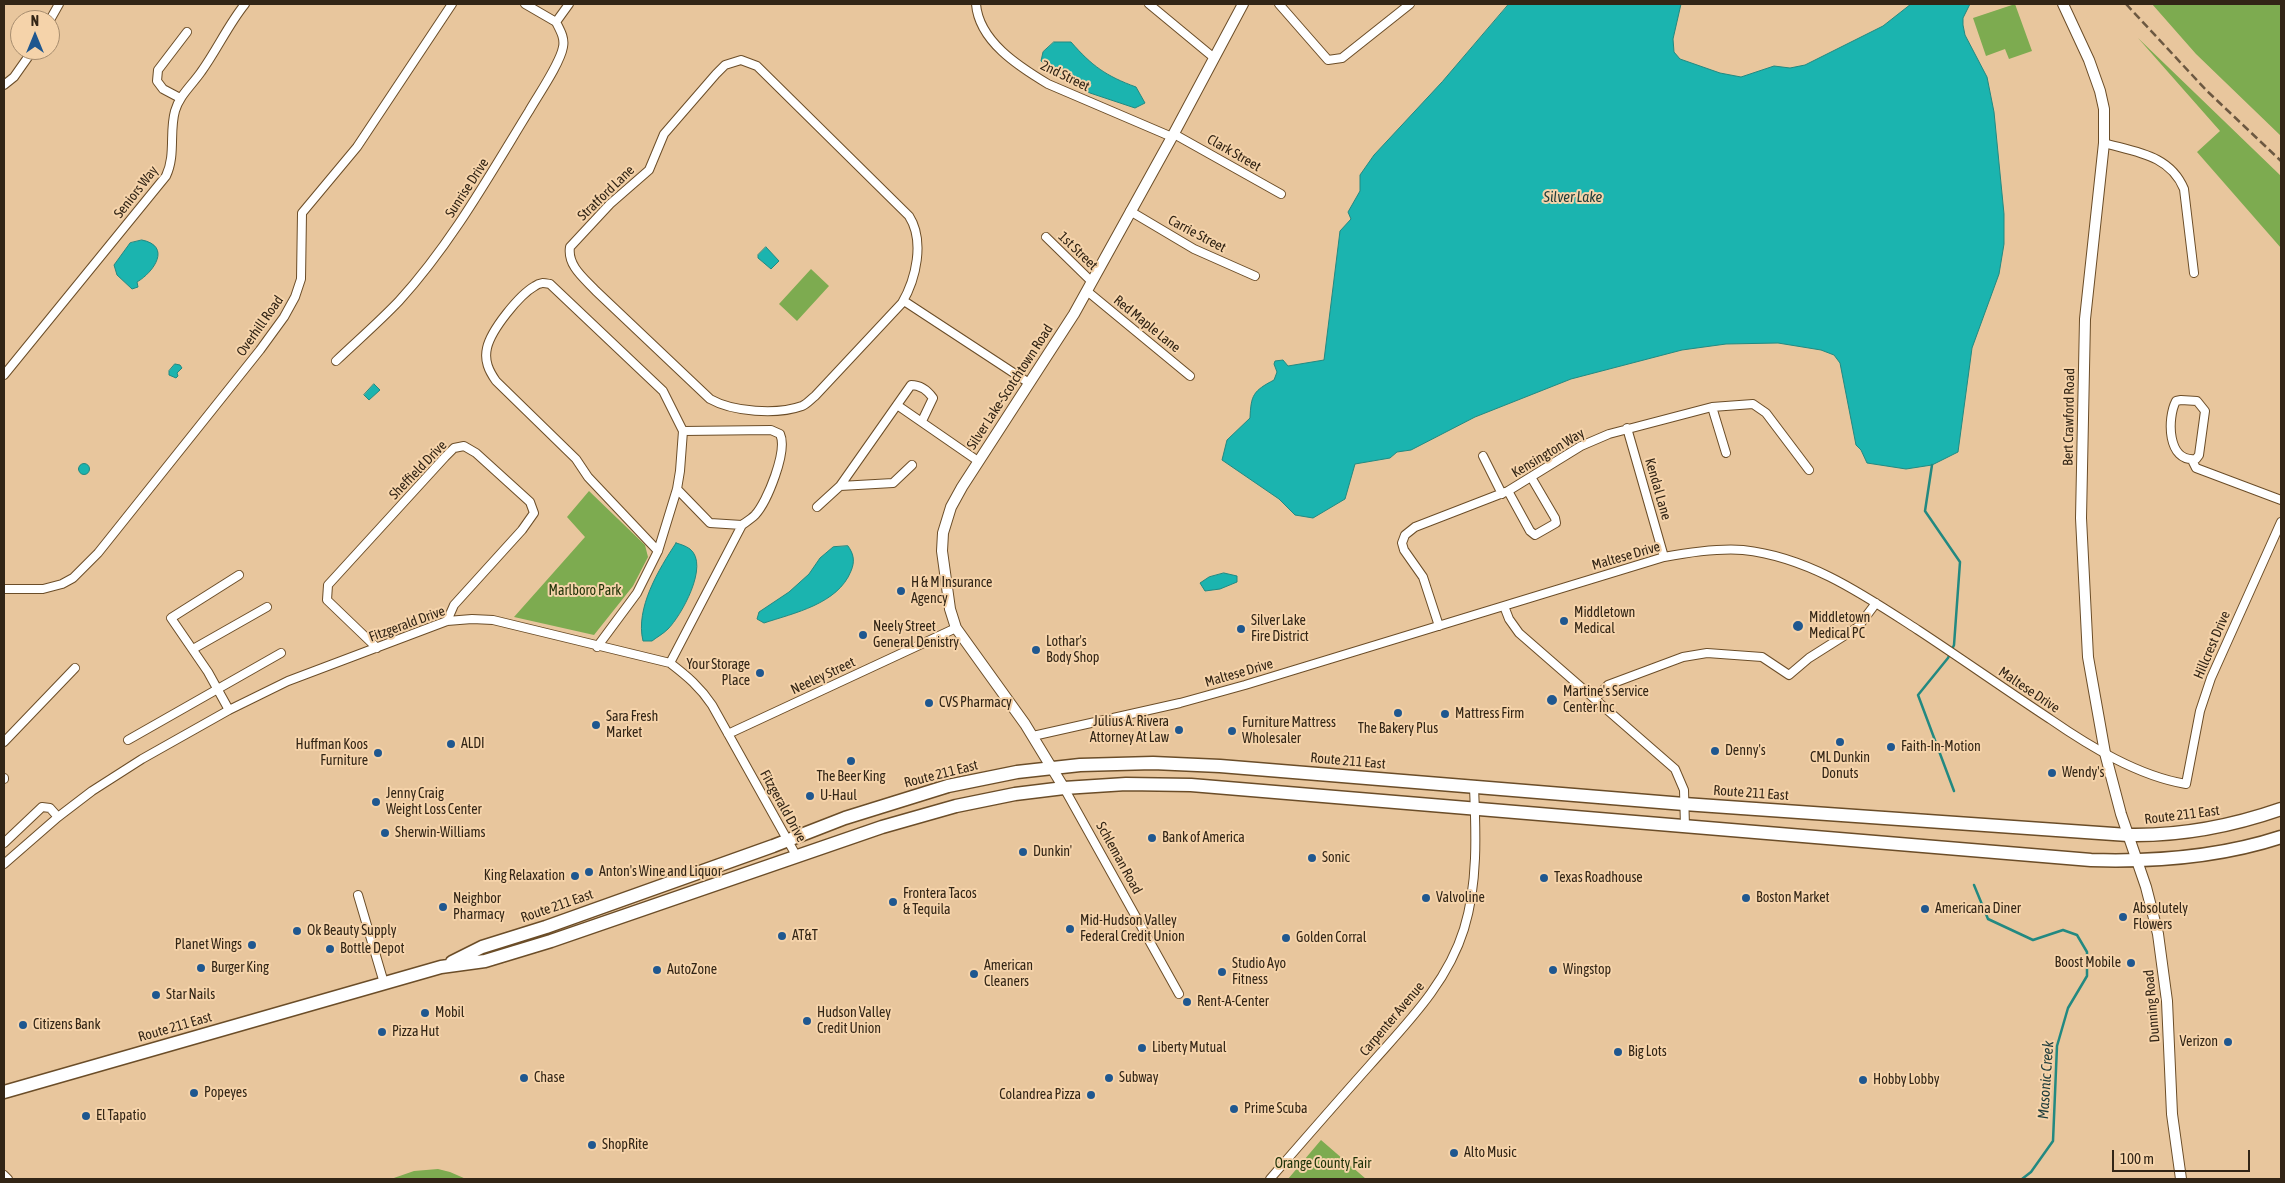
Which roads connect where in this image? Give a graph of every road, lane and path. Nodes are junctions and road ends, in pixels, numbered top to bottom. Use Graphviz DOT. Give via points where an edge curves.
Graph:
graph roads {
  1 [pos="245,4"];
  2 [pos="452,4"];
  3 [pos="525,4"];
  4 [pos="569,4"];
  5 [pos="976,4"];
  6 [pos="1148,4"];
  7 [pos="1243,4"];
  8 [pos="1279,4"];
  9 [pos="2063,4"];
  10 [pos="1408,5"];
  11 [pos="556,22"];
  12 [pos="188,32"];
  13 [pos="1213,57"];
  14 [pos="26,60"];
  15 [pos="4,86"];
  16 [pos="180,98"];
  17 [pos="1173,135"];
  18 [pos="2104,143"];
  19 [pos="1281,194"];
  20 [pos="1130,211"];
  21 [pos="1046,237"];
  22 [pos="2194,274"];
  23 [pos="1255,276"];
  24 [pos="1090,287"];
  25 [pos="904,301"];
  26 [pos="336,361"];
  27 [pos="4,375"];
  28 [pos="1190,376"];
  29 [pos="1029,383"];
  30 [pos="897,405"];
  31 [pos="1712,407"];
  32 [pos="922,421"];
  33 [pos="1627,428"];
  34 [pos="683,431"];
  35 [pos="1726,453"];
  36 [pos="1483,456"];
  37 [pos="2192,460"];
  38 [pos="978,461"];
  39 [pos="912,465"];
  40 [pos="1809,470"];
  41 [pos="1531,477"];
  42 [pos="840,486"];
  43 [pos="677,489"];
  44 [pos="1505,492"];
  45 [pos="2281,500"];
  46 [pos="817,507"];
  47 [pos="2281,522"];
  48 [pos="742,525"];
  49 [pos="658,551"];
  50 [pos="1664,557"];
  51 [pos="239,575"];
  52 [pos="4,589"];
  53 [pos="1876,603"];
  54 [pos="1504,606"];
  55 [pos="267,607"];
  56 [pos="446,621"];
  57 [pos="1439,626"];
  58 [pos="956,628"];
  59 [pos="597,647"];
  60 [pos="377,648"];
  61 [pos="193,649"];
  62 [pos="282,653"];
  63 [pos="670,664"];
  64 [pos="75,668"];
  65 [pos="218,690"];
  66 [pos="1596,698"];
  67 [pos="228,710"];
  68 [pos="728,734"];
  69 [pos="1033,736"];
  70 [pos="128,740"];
  71 [pos="4,742"];
  72 [pos="2105,753"];
  73 [pos="1052,768"];
  74 [pos="2186,784"];
  75 [pos="1474,786"];
  76 [pos="1064,788"];
  77 [pos="1684,804"];
  78 [pos="1475,809"];
  79 [pos="2281,810"];
  80 [pos="58,817"];
  81 [pos="1685,827"];
  82 [pos="2128,834"];
  83 [pos="2281,837"];
  84 [pos="787,840"];
  85 [pos="4,843"];
  86 [pos="797,857"];
  87 [pos="2138,861"];
  88 [pos="4,864"];
  89 [pos="358,895"];
  90 [pos="441,967"];
  91 [pos="384,983"];
  92 [pos="1179,994"];
  93 [pos="4,1092"];
  94 [pos="4,1176"];
  95 [pos="8,1179"];
  96 [pos="1270,1179"];
  97 [pos="2181,1179"];
  1 -- 16 [label="street, Seniors Way" via="202,71"];
  2 -- 52 [label="street, Overhill Road" via="357,147 302,213 301,279 296,297 260,350 98,554 73,578 43,590"];
  3 -- 11 [label="street"];
  4 -- 11 [label="street"];
  5 -- 17 [label="street, 2nd Street" via="978,21 987,36 1033,75"];
  6 -- 13 [label="street"];
  7 -- 13 [label="street, Silver Lake-Scotchtown Road"];
  8 -- 10 [label="street" via="1328,60 1342,58"];
  9 -- 18 [label="street, Bert Crawford Road" via="2100,91 2104,109"];
  11 -- 26 [label="street, Sunrise Drive" via="564,41 562,50 480,191 398,302"];
  12 -- 16 [label="street" via="158,70 157,81 163,89"];
  13 -- 17 [label="street, Silver Lake-Scotchtown Road"];
  14 -- 15 [label="street"];
  16 -- 27 [label="street, Seniors Way" via="175,111 171,166 166,176"];
  17 -- 19 [label="street, Clark Street"];
  17 -- 20 [label="street, Silver Lake-Scotchtown Road"];
  18 -- 22 [label="street" via="2151,156 2171,168 2179,178 2184,189"];
  18 -- 72 [label="street, Bert Crawford Road" via="2085,319 2081,518 2088,657"];
  20 -- 23 [label="street, Carrie Street" via="1194,249"];
  20 -- 24 [label="street, Silver Lake-Scotchtown Road"];
  21 -- 24 [label="street, 1st Street"];
  24 -- 28 [label="street, Red Maple Lane"];
  24 -- 29 [label="street, Silver Lake-Scotchtown Road"];
  25 -- 25 [label="street, Stratford Lane" via="916,262 918,242 909,216 757,66 741,60 725,66 716,74 664,134 649,170 610,204 570,247 570,259 596,291 710,399 737,409 782,409 803,405 830,382"];
  25 -- 29 [label="street"];
  29 -- 38 [label="street, Silver Lake-Scotchtown Road"];
  30 -- 32 [label="street"];
  30 -- 32 [label="street" via="911,385 930,393 933,398"];
  30 -- 42 [label="street"];
  31 -- 33 [label="street, Kensington Way"];
  31 -- 35 [label="street"];
  31 -- 40 [label="street, Kensington Way" via="1753,404 1766,413"];
  32 -- 38 [label="street"];
  33 -- 41 [label="street, Kensington Way" via="1581,446"];
  33 -- 50 [label="street, Kendal Lane"];
  34 -- 43 [label="street"];
  34 -- 48 [label="street" via="756,429 780,434 783,448 780,464 756,515"];
  34 -- 49 [label="street" via="663,391 550,284 534,286 514,305 489,341 487,366 496,381 576,459 588,477"];
  36 -- 44 [label="street"];
  37 -- 37 [label="street" via="2199,455 2205,411 2197,401 2176,401 2171,439 2182,455"];
  37 -- 45 [label="street" via="2196,468"];
  38 -- 58 [label="street, Silver Lake-Scotchtown Road" via="951,506 942,533 943,570"];
  39 -- 42 [label="street" via="893,483"];
  41 -- 44 [label="street, Kensington Way"];
  41 -- 44 [label="street" via="1555,518 1553,526 1535,535"];
  42 -- 46 [label="street"];
  43 -- 48 [label="street" via="710,522"];
  43 -- 49 [label="street"];
  44 -- 57 [label="street, Kensington Way" via="1415,527 1405,536 1404,550 1424,577"];
  47 -- 74 [label="street, Hillcrest Drive" via="2210,678"];
  48 -- 63 [label="street"];
  49 -- 59 [label="street" via="637,593"];
  50 -- 53 [label="street, Maltese Drive" via="1712,550 1744,550 1771,555 1805,566"];
  50 -- 54 [label="street, Maltese Drive"];
  51 -- 61 [label="street" via="171,618"];
  53 -- 66 [label="street" via="1858,627 1789,675 1762,657 1707,653 1683,657 1608,685"];
  53 -- 72 [label="street, Maltese Drive"];
  54 -- 57 [label="street, Maltese Drive"];
  54 -- 66 [label="street" via="1520,633"];
  55 -- 61 [label="street"];
  56 -- 59 [label="street, Fitzgerald Drive" via="493,620"];
  56 -- 60 [label="street, Fitzgerald Drive"];
  56 -- 60 [label="street, Sheffield Drive" via="454,606 527,525 534,513 530,502 464,446 454,448 445,457 328,585 327,600"];
  57 -- 69 [label="street, Maltese Drive" via="1180,703"];
  58 -- 68 [label="street, Neeley Street"];
  58 -- 69 [label="street, Silver Lake-Scotchtown Road"];
  59 -- 63 [label="street, Fitzgerald Drive"];
  60 -- 67 [label="street, Fitzgerald Drive" via="288,681"];
  61 -- 65 [label="street"];
  62 -- 65 [label="street"];
  63 -- 68 [label="street, Fitzgerald Drive" via="690,677 702,690"];
  64 -- 71 [label="street"];
  65 -- 67 [label="street"];
  65 -- 70 [label="street"];
  66 -- 77 [label="street" via="1675,769 1682,782"];
  67 -- 80 [label="street, Fitzgerald Drive" via="142,759"];
  68 -- 84 [label="street, Fitzgerald Drive"];
  69 -- 73 [label="street, Silver Lake-Scotchtown Road"];
  72 -- 74 [label="street, Maltese Drive" via="2155,775"];
  72 -- 82 [label="street, Bert Crawford Road"];
  73 -- 75 [label="main road, Route 211 East" via="1127,763 1186,764"];
  73 -- 76 [label="street, Silver Lake-Scotchtown Road"];
  73 -- 84 [label="main road, Route 211 East" via="935,789"];
  75 -- 77 [label="main road, Route 211 East"];
  75 -- 78 [label="street, Carpenter Avenue"];
  76 -- 78 [label="main road, Route 211 East" via="1126,784 1191,785"];
  76 -- 86 [label="main road, Route 211 East" via="984,800 932,812"];
  76 -- 92 [label="street, Schleman Road"];
  77 -- 81 [label="street"];
  77 -- 82 [label="main road, Route 211 East"];
  78 -- 81 [label="main road, Route 211 East"];
  78 -- 96 [label="street, Carpenter Avenue" via="1472,889 1463,931 1450,963 1418,1011"];
  79 -- 82 [label="main road, Route 211 East" via="2199,830"];
  80 -- 85 [label="street" via="50,808 42,807"];
  80 -- 88 [label="street, Fitzgerald Drive"];
  81 -- 87 [label="main road, Route 211 East" via="2051,857"];
  82 -- 87 [label="street, Dunning Road"];
  83 -- 87 [label="main road, Route 211 East" via="2196,856"];
  84 -- 86 [label="street, Fitzgerald Drive"];
  84 -- 90 [label="main road, Route 211 East" via="482,947"];
  86 -- 90 [label="main road, Route 211 East" via="551,941 485,961"];
  87 -- 97 [label="street, Dunning Road" via="2155,920 2163,966 2172,1114"];
  89 -- 91 [label="street"];
  90 -- 91 [label="main road, Route 211 East"];
  91 -- 93 [label="main road, Route 211 East"];
  94 -- 95 [label="street"];
}
